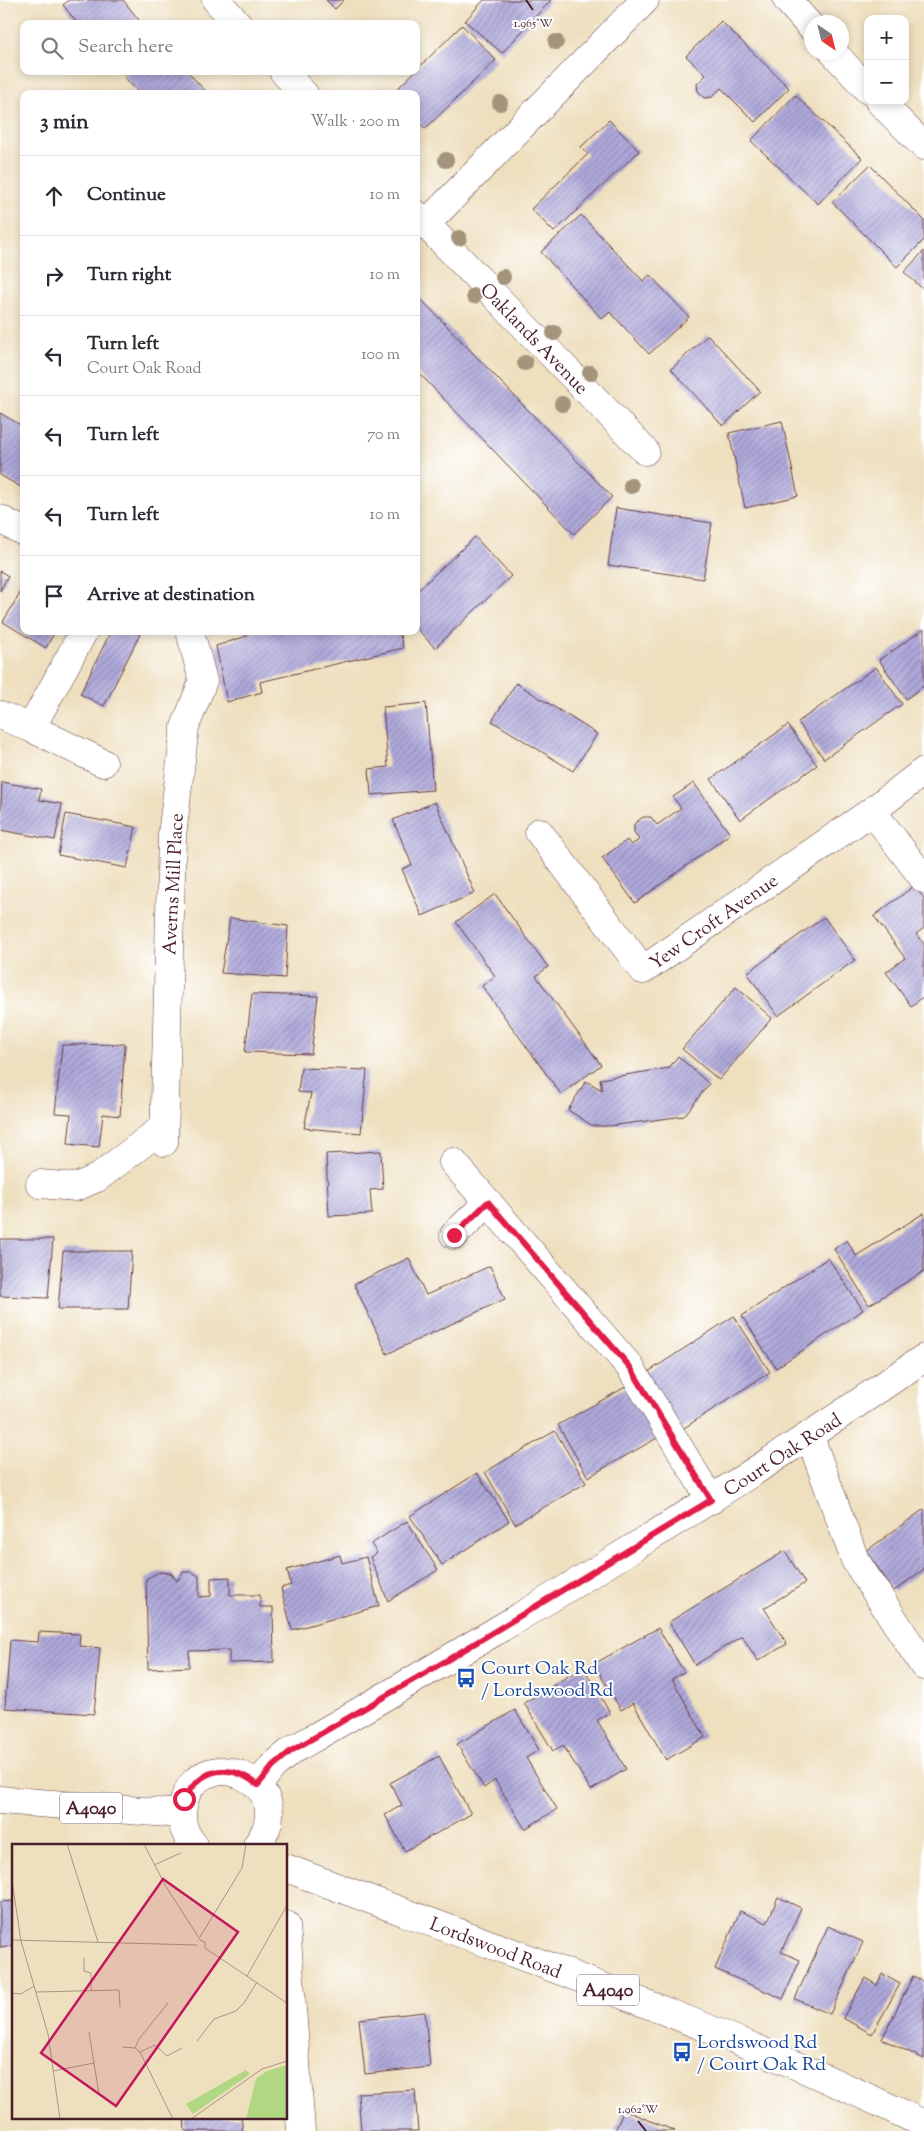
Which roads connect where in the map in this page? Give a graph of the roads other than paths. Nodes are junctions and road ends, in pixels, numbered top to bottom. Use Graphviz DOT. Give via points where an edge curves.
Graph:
graph roads {
  1 [pos="216,0"];
  2 [pos="645,0"];
  3 [pos="787,0"];
  4 [pos="804,19"];
  5 [pos="234,20"];
  6 [pos="840,60"];
  7 [pos="287,75"];
  8 [pos="864,86"];
  9 [pos="300,90"];
  10 [pos="883,105"];
  11 [pos="924,146"];
  12 [pos="421,219"];
  13 [pos="645,451"];
  14 [pos="0,519"];
  15 [pos="20,530"];
  16 [pos="82,635"];
  17 [pos="191,635"];
  18 [pos="0,715"];
  19 [pos="31,728"];
  20 [pos="102,763"];
  21 [pos="924,771"];
  22 [pos="872,811"];
  23 [pos="539,832"];
  24 [pos="924,879"];
  25 [pos="453,1162"];
  26 [pos="40,1184"];
  27 [pos="488,1202"];
  28 [pos="454,1235"];
  29 [pos="924,1358"];
  30 [pos="810,1437"];
  31 [pos="711,1500"];
  32 [pos="924,1666"];
  33 [pos="258,1785"];
  34 [pos="0,1800"];
  35 [pos="181,1814"];
  36 [pos="193,1844"];
  37 [pos="258,1844"];
  38 [pos="288,1869"];
  39 [pos="288,1952"];
  40 [pos="924,2124"];
  41 [pos="301,2131"];
  1 -- 5 [label="street"];
  2 -- 12 [label="street, Oaklands Avenue"];
  3 -- 4 [label="street"];
  6 -- 8 [label="street"];
  7 -- 9 [label="street"];
  10 -- 11 [label="street"];
  12 -- 13 [label="street, Oaklands Avenue"];
  14 -- 15 [label="street"];
  16 -- 19 [label="street"];
  17 -- 26 [label="street, Averns Mill Place" via="203,681 184,727 172,836 164,1134 97,1178 76,1187"];
  18 -- 19 [label="street"];
  19 -- 20 [label="street"];
  21 -- 22 [label="street, Yew Croft Avenue"];
  22 -- 23 [label="street, Yew Croft Avenue" via="642,970"];
  22 -- 24 [label="street"];
  25 -- 27 [label="street"];
  27 -- 28 [label="street"];
  27 -- 31 [label="street" via="630,1367"];
  29 -- 30 [label="street, Court Oak Road"];
  30 -- 31 [label="street, Court Oak Road"];
  30 -- 32 [label="street" via="855,1560"];
  31 -- 33 [label="street, Court Oak Road" via="291,1751"];
  33 -- 35 [label="street" via="232,1771 217,1771 203,1776 184,1799"];
  33 -- 37 [label="street" via="268,1807 268,1819"];
  34 -- 35 [label="street, A4040"];
  35 -- 36 [label="street" via="183,1827"];
  38 -- 40 [label="street, Lordswood Road / A4040" via="679,2017"];
  39 -- 41 [label="street"];
}
